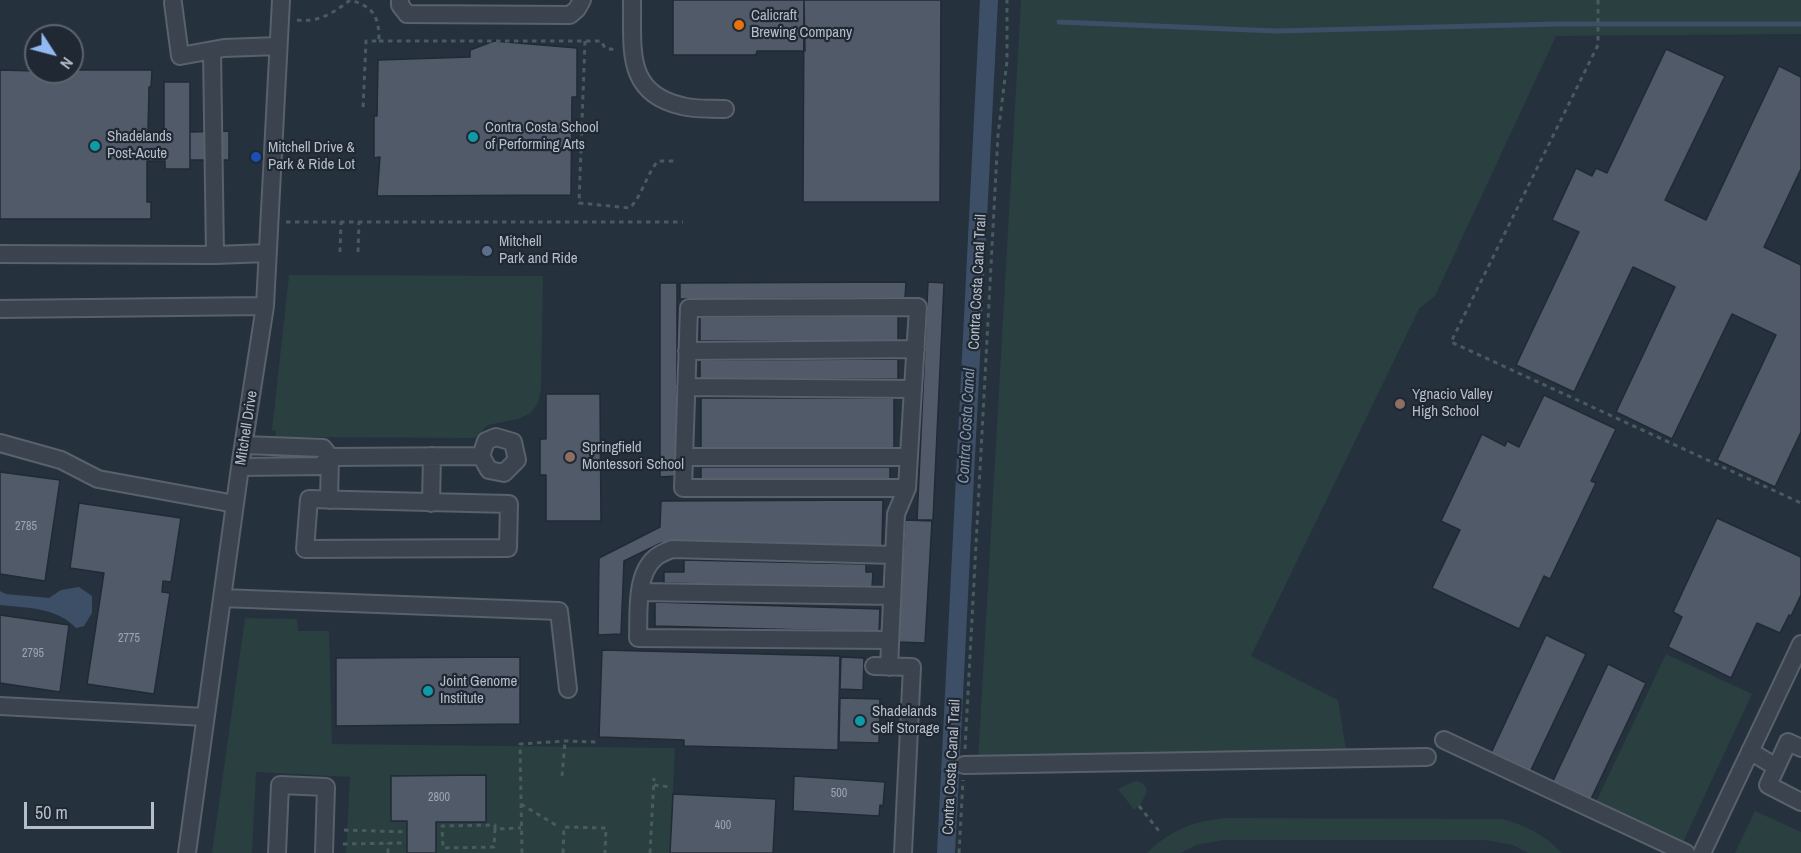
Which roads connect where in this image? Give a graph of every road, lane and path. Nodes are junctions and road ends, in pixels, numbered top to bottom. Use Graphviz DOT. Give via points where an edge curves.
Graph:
graph roads {
  1 [pos="281,0"];
  2 [pos="400,0"];
  3 [pos="582,0"];
  4 [pos="632,0"];
  5 [pos="1007,0"];
  6 [pos="1598,1"];
  7 [pos="173,3"];
  8 [pos="280,19"];
  9 [pos="379,41"];
  10 [pos="585,41"];
  11 [pos="279,46"];
  12 [pos="212,51"];
  13 [pos="633,52"];
  14 [pos="363,109"];
  15 [pos="725,109"];
  16 [pos="676,160"];
  17 [pos="269,222"];
  18 [pos="341,222"];
  19 [pos="359,222"];
  20 [pos="683,222"];
  21 [pos="340,252"];
  22 [pos="358,252"];
  23 [pos="268,253"];
  24 [pos="0,255"];
  25 [pos="215,255"];
  26 [pos="265,306"];
  27 [pos="0,309"];
  28 [pos="916,350"];
  29 [pos="687,351"];
  30 [pos="686,387"];
  31 [pos="913,389"];
  32 [pos="0,443"];
  33 [pos="244,445"];
  34 [pos="432,456"];
  35 [pos="481,456"];
  36 [pos="330,457"];
  37 [pos="684,457"];
  38 [pos="909,457"];
  39 [pos="241,466"];
  40 [pos="907,488"];
  41 [pos="329,500"];
  42 [pos="431,503"];
  43 [pos="1801,503"];
  44 [pos="235,504"];
  45 [pos="894,555"];
  46 [pos="640,592"];
  47 [pos="892,596"];
  48 [pos="222,598"];
  49 [pos="890,640"];
  50 [pos="1801,644"];
  51 [pos="1796,666"];
  52 [pos="568,688"];
  53 [pos="0,706"];
  54 [pos="205,717"];
  55 [pos="1444,740"];
  56 [pos="565,741"];
  57 [pos="596,742"];
  58 [pos="1801,748"];
  59 [pos="1750,751"];
  60 [pos="1427,757"];
  61 [pos="964,765"];
  62 [pos="1776,767"];
  63 [pos="562,776"];
  64 [pos="654,778"];
  65 [pos="654,785"];
  66 [pos="670,787"];
  67 [pos="1801,802"];
  68 [pos="521,804"];
  69 [pos="1139,806"];
  70 [pos="559,827"];
  71 [pos="521,828"];
  72 [pos="495,829"];
  73 [pos="344,830"];
  74 [pos="1159,831"];
  75 [pos="407,832"];
  76 [pos="388,843"];
  77 [pos="403,843"];
  78 [pos="344,844"];
  79 [pos="187,853"];
  80 [pos="277,853"];
  81 [pos="324,853"];
  82 [pos="388,853"];
  83 [pos="522,853"];
  84 [pos="563,853"];
  85 [pos="605,853"];
  86 [pos="650,853"];
  87 [pos="903,853"];
  88 [pos="959,853"];
  89 [pos="1686,853"];
  90 [pos="1702,853"];
  1 -- 8 [label="street, Mitchell Drive"];
  2 -- 3 [label="street" via="407,14 559,15 570,15"];
  4 -- 13 [label="street"];
  5 -- 61 [label="path, Contra Costa Canal Trail" via="1007,61 998,135"];
  6 -- 43 [label="path" via="1598,45 1451,342"];
  7 -- 12 [label="street" via="180,56"];
  8 -- 9 [label="path" via="308,22 350,0 370,10 379,22"];
  8 -- 11 [label="street, Mitchell Drive"];
  9 -- 10 [label="path"];
  9 -- 14 [label="path" via="366,41"];
  10 -- 13 [label="path" via="601,41 605,48"];
  10 -- 16 [label="path" via="579,203 630,208 658,161"];
  11 -- 12 [label="street"];
  11 -- 17 [label="street, Mitchell Drive"];
  12 -- 25 [label="street"];
  13 -- 15 [label="street" via="639,77 649,92 684,107"];
  17 -- 18 [label="path"];
  17 -- 23 [label="street, Mitchell Drive"];
  18 -- 19 [label="path"];
  18 -- 21 [label="path"];
  19 -- 20 [label="path"];
  19 -- 22 [label="path"];
  23 -- 25 [label="street"];
  23 -- 26 [label="street, Mitchell Drive"];
  24 -- 25 [label="street"];
  26 -- 27 [label="street"];
  26 -- 33 [label="street, Mitchell Drive"];
  28 -- 29 [label="street"];
  28 -- 29 [label="street" via="918,307 689,308"];
  28 -- 31 [label="street"];
  29 -- 30 [label="street"];
  30 -- 31 [label="street"];
  30 -- 37 [label="street"];
  31 -- 38 [label="street"];
  32 -- 44 [label="street" via="61,460 98,479"];
  33 -- 36 [label="street" via="323,448"];
  33 -- 39 [label="street, Mitchell Drive"];
  34 -- 35 [label="street"];
  34 -- 36 [label="street"];
  34 -- 42 [label="street"];
  36 -- 39 [label="street" via="320,466"];
  36 -- 41 [label="street"];
  37 -- 38 [label="street"];
  37 -- 40 [label="street" via="683,488"];
  38 -- 40 [label="street"];
  39 -- 44 [label="street, Mitchell Drive"];
  40 -- 45 [label="street" via="896,514"];
  41 -- 42 [label="street"];
  41 -- 42 [label="street" via="309,499 305,549 508,548 509,504"];
  44 -- 48 [label="street, Mitchell Drive"];
  45 -- 46 [label="street" via="672,549 654,558"];
  45 -- 47 [label="street"];
  46 -- 47 [label="street"];
  46 -- 49 [label="street" via="638,638"];
  47 -- 49 [label="street"];
  48 -- 52 [label="street" via="559,611"];
  48 -- 54 [label="street, Mitchell Drive"];
  49 -- 87 [label="street" via="881,666 912,667"];
  50 -- 51 [label="street"];
  51 -- 59 [label="street"];
  53 -- 54 [label="street"];
  54 -- 79 [label="street, Mitchell Drive"];
  55 -- 89 [label="street"];
  56 -- 57 [label="path"];
  56 -- 63 [label="path"];
  56 -- 68 [label="path" via="520,744"];
  58 -- 62 [label="street" via="1788,742"];
  59 -- 62 [label="street"];
  59 -- 90 [label="street"];
  60 -- 61 [label="street"];
  61 -- 88 [label="path, Contra Costa Canal Trail"];
  62 -- 67 [label="street" via="1768,785"];
  64 -- 65 [label="path"];
  65 -- 66 [label="path"];
  65 -- 86 [label="path"];
  68 -- 70 [label="path"];
  68 -- 71 [label="path"];
  69 -- 74 [label="path"];
  71 -- 72 [label="path"];
  71 -- 83 [label="path"];
  72 -- 72 [label="path" via="494,847 443,848 442,826 495,825"];
  73 -- 75 [label="path"];
  76 -- 77 [label="path"];
  76 -- 78 [label="path"];
  76 -- 82 [label="path"];
  80 -- 81 [label="street" via="280,785 326,787"];
  84 -- 85 [label="path" via="564,827 606,828"];
}
